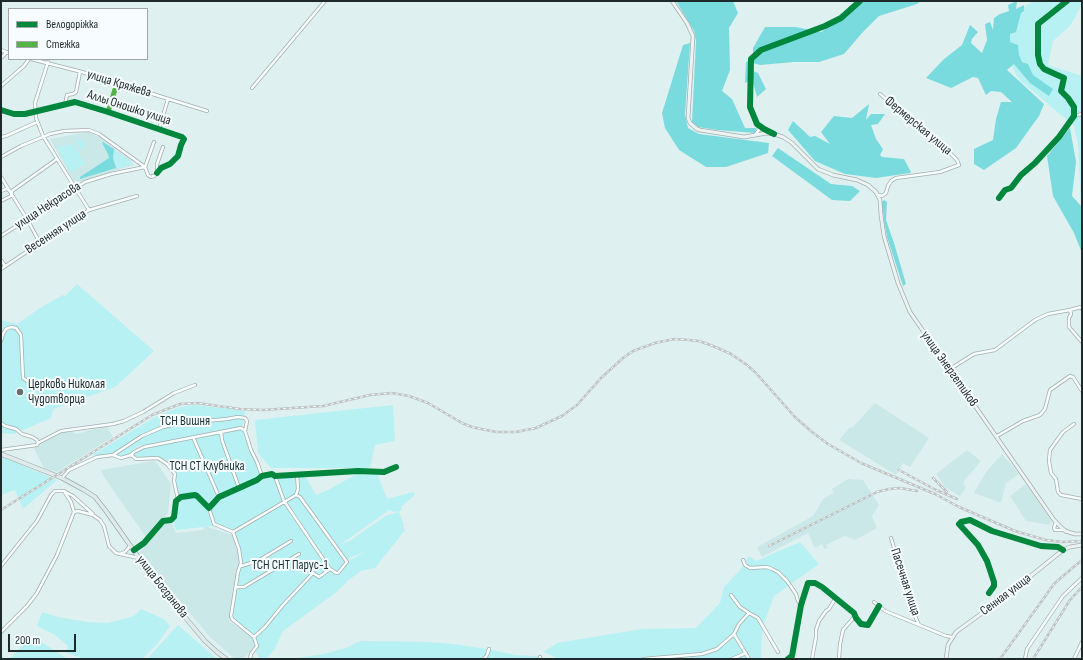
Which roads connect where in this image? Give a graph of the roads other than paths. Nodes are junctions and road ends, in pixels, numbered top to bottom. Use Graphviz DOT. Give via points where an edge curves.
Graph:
graph roads {
  1 [pos="325,1"];
  2 [pos="672,1"];
  3 [pos="860,1"];
  4 [pos="1067,1"];
  5 [pos="1,50"];
  6 [pos="8,52"];
  7 [pos="1,58"];
  8 [pos="29,60"];
  9 [pos="36,60"];
  10 [pos="48,62"];
  11 [pos="80,72"];
  12 [pos="117,83"];
  13 [pos="1,86"];
  14 [pos="252,88"];
  15 [pos="880,94"];
  16 [pos="168,99"];
  17 [pos="64,105"];
  18 [pos="1,110"];
  19 [pos="207,111"];
  20 [pos="35,112"];
  21 [pos="108,112"];
  22 [pos="1082,114"];
  23 [pos="1074,116"];
  24 [pos="37,122"];
  25 [pos="757,124"];
  26 [pos="159,129"];
  27 [pos="774,134"];
  28 [pos="755,135"];
  29 [pos="1,136"];
  30 [pos="43,136"];
  31 [pos="154,142"];
  32 [pos="163,147"];
  33 [pos="1,157"];
  34 [pos="57,159"];
  35 [pos="145,167"];
  36 [pos="157,173"];
  37 [pos="1,177"];
  38 [pos="74,188"];
  39 [pos="1,191"];
  40 [pos="11,191"];
  41 [pos="880,195"];
  42 [pos="137,196"];
  43 [pos="1000,198"];
  44 [pos="1,201"];
  45 [pos="89,210"];
  46 [pos="27,219"];
  47 [pos="1,236"];
  48 [pos="40,243"];
  49 [pos="1,260"];
  50 [pos="5,266"];
  51 [pos="1,269"];
  52 [pos="1081,308"];
  53 [pos="1070,310"];
  54 [pos="1,342"];
  55 [pos="1082,342"];
  56 [pos="950,369"];
  57 [pos="195,386"];
  58 [pos="51,387"];
  59 [pos="1082,391"];
  60 [pos="1,423"];
  61 [pos="1074,424"];
  62 [pos="246,431"];
  63 [pos="220,432"];
  64 [pos="996,436"];
  65 [pos="193,437"];
  66 [pos="38,443"];
  67 [pos="1,450"];
  68 [pos="1,454"];
  69 [pos="113,455"];
  70 [pos="131,455"];
  71 [pos="396,467"];
  72 [pos="297,474"];
  73 [pos="262,476"];
  74 [pos="275,476"];
  75 [pos="62,478"];
  76 [pos="238,488"];
  77 [pos="64,491"];
  78 [pos="296,495"];
  79 [pos="219,497"];
  80 [pos="178,499"];
  81 [pos="1082,499"];
  82 [pos="284,501"];
  83 [pos="209,508"];
  84 [pos="74,512"];
  85 [pos="93,515"];
  86 [pos="1056,522"];
  87 [pos="1065,530"];
  88 [pos="233,532"];
  89 [pos="1082,534"];
  90 [pos="891,538"];
  91 [pos="291,541"];
  92 [pos="130,545"];
  93 [pos="1082,545"];
  94 [pos="134,550"];
  95 [pos="1062,550"];
  96 [pos="120,554"];
  97 [pos="299,554"];
  98 [pos="139,558"];
  99 [pos="743,560"];
  100 [pos="1,566"];
  101 [pos="241,566"];
  102 [pos="330,569"];
  103 [pos="1082,578"];
  104 [pos="236,586"];
  105 [pos="989,594"];
  106 [pos="732,595"];
  107 [pos="835,598"];
  108 [pos="874,602"];
  109 [pos="801,605"];
  110 [pos="879,606"];
  111 [pos="749,613"];
  112 [pos="855,615"];
  113 [pos="919,625"];
  114 [pos="1,632"];
  115 [pos="734,634"];
  116 [pos="254,637"];
  117 [pos="952,637"];
  118 [pos="1082,642"];
  119 [pos="489,649"];
  120 [pos="778,652"];
  121 [pos="746,653"];
  122 [pos="654,658"];
  123 [pos="676,658"];
  124 [pos="226,659"];
  125 [pos="250,659"];
  126 [pos="484,659"];
  127 [pos="643,659"];
  128 [pos="732,659"];
  129 [pos="749,659"];
  130 [pos="788,659"];
  131 [pos="812,659"];
  132 [pos="839,659"];
  133 [pos="946,659"];
  134 [pos="1025,659"];
  135 [pos="1074,659"];
  1 -- 14 [label="street"];
  2 -- 28 [label="main road" via="693,36 688,118 690,123 700,130 744,137"];
  3 -- 25 [label="street" via="841,18 762,50 751,59 750,108"];
  4 -- 23 [label="street" via="1038,24 1038,55 1044,69 1064,78 1062,91 1074,107"];
  5 -- 6 [label="street"];
  6 -- 7 [label="street"];
  8 -- 13 [label="street"];
  9 -- 10 [label="street, улица Кряжева"];
  10 -- 11 [label="street, улица Кряжева"];
  10 -- 20 [label="street" via="35,103"];
  11 -- 12 [label="street, улица Кряжева"];
  11 -- 17 [label="street" via="76,92 67,94"];
  12 -- 16 [label="street, улица Кряжева"];
  12 -- 21 [label="street"];
  15 -- 41 [label="street, Фермерская улица" via="947,150 958,160 959,165 940,172 896,178 891,181 886,193"];
  16 -- 19 [label="street, улица Кряжева"];
  16 -- 26 [label="street"];
  17 -- 20 [label="street, Аллы Оношко улица"];
  17 -- 21 [label="street, Аллы Оношко улица" via="75,102"];
  18 -- 20 [label="street, Аллы Оношко улица" via="14,114"];
  20 -- 24 [label="street"];
  21 -- 26 [label="street, Аллы Оношко улица"];
  22 -- 23 [label="street"];
  23 -- 43 [label="street" via="1035,163 1011,188 1004,190"];
  24 -- 29 [label="street"];
  24 -- 30 [label="street"];
  25 -- 27 [label="street"];
  25 -- 28 [label="street" via="759,130"];
  26 -- 36 [label="street, Аллы Оношко улица" via="182,136 184,139 178,156"];
  27 -- 28 [label="main road"];
  27 -- 41 [label="main road" via="792,143 818,169 857,180"];
  30 -- 33 [label="street"];
  30 -- 34 [label="street"];
  30 -- 35 [label="street" via="64,130 89,130 99,134"];
  31 -- 35 [label="street"];
  32 -- 36 [label="street" via="157,164"];
  34 -- 38 [label="street"];
  34 -- 40 [label="street"];
  35 -- 36 [label="street" via="151,177"];
  35 -- 38 [label="street, улица Некрасова" via="105,176"];
  37 -- 40 [label="street"];
  38 -- 45 [label="street"];
  38 -- 46 [label="street, улица Некрасова"];
  39 -- 40 [label="street"];
  40 -- 44 [label="street" via="11,196"];
  40 -- 46 [label="street"];
  41 -- 56 [label="main road, улица Энергетиков" via="884,236 898,283 910,312"];
  42 -- 45 [label="street, Весенняя улица"];
  45 -- 48 [label="street, Весенняя улица"];
  46 -- 47 [label="street, улица Некрасова"];
  46 -- 48 [label="street"];
  48 -- 50 [label="street, Весенняя улица"];
  49 -- 50 [label="street"];
  50 -- 51 [label="street, Весенняя улица"];
  52 -- 53 [label="street"];
  53 -- 55 [label="street" via="1069,327"];
  53 -- 56 [label="street" via="1041,317 995,350 974,354"];
  54 -- 58 [label="street" via="6,329 16,328 21,335 23,378 34,385"];
  56 -- 64 [label="main road, улица Энергетиков"];
  57 -- 66 [label="street" via="174,393 124,421 61,430"];
  59 -- 64 [label="street" via="1070,376 1050,390 1045,409 1040,415"];
  60 -- 66 [label="street" via="16,428"];
  61 -- 81 [label="street" via="1063,432 1050,450 1049,461 1058,492"];
  62 -- 63 [label="street" via="241,428"];
  62 -- 69 [label="street" via="247,421 238,417 182,423 163,427 142,436"];
  62 -- 73 [label="street"];
  63 -- 65 [label="street"];
  63 -- 76 [label="street"];
  64 -- 86 [label="main road, улица Энергетиков"];
  65 -- 70 [label="street" via="144,446"];
  65 -- 79 [label="street"];
  66 -- 67 [label="street"];
  68 -- 75 [label="main road, улица Богданова"];
  69 -- 70 [label="street" via="121,458"];
  69 -- 75 [label="street" via="97,457 79,464"];
  70 -- 80 [label="street" via="136,459 158,458 167,464 175,474"];
  71 -- 72 [label="street" via="384,472"];
  72 -- 74 [label="street"];
  72 -- 78 [label="street"];
  73 -- 74 [label="street"];
  73 -- 76 [label="street"];
  74 -- 82 [label="street"];
  75 -- 92 [label="main road, улица Богданова" via="95,498"];
  76 -- 79 [label="street"];
  77 -- 84 [label="street"];
  77 -- 85 [label="street"];
  77 -- 100 [label="street" via="55,491 51,495 37,521"];
  78 -- 82 [label="street"];
  78 -- 102 [label="street" via="347,562 338,573"];
  79 -- 83 [label="street"];
  80 -- 83 [label="street" via="195,495"];
  80 -- 94 [label="street" via="174,517 163,522"];
  82 -- 88 [label="street"];
  82 -- 102 [label="street"];
  83 -- 88 [label="street" via="214,524"];
  84 -- 85 [label="street"];
  84 -- 114 [label="street" via="57,555 37,593"];
  85 -- 96 [label="street" via="104,526 109,546"];
  86 -- 87 [label="main road, улица Энергетиков"];
  86 -- 87 [label="street" via="1055,530"];
  87 -- 89 [label="main road"];
  88 -- 101 [label="street"];
  90 -- 113 [label="street, Пасечная улица"];
  91 -- 101 [label="street" via="254,563"];
  92 -- 94 [label="main road, улица Богданова"];
  92 -- 96 [label="street"];
  93 -- 95 [label="main road, Сенная улица"];
  94 -- 98 [label="main road, улица Богданова"];
  95 -- 105 [label="street" via="992,531 970,520 961,522 959,524 978,545 987,561 994,582"];
  95 -- 117 [label="main road, Сенная улица"];
  96 -- 98 [label="street"];
  97 -- 104 [label="street" via="244,587"];
  98 -- 124 [label="main road, улица Богданова" via="205,641"];
  99 -- 109 [label="street" via="745,566 750,568 772,568 778,572 787,581"];
  101 -- 104 [label="street"];
  102 -- 116 [label="street" via="319,577 311,575"];
  103 -- 134 [label="street" via="1063,596 1027,649"];
  104 -- 116 [label="street" via="232,619"];
  106 -- 111 [label="street" via="740,607"];
  107 -- 109 [label="street" via="816,583 808,583"];
  107 -- 112 [label="street"];
  107 -- 131 [label="street" via="819,621"];
  108 -- 110 [label="street"];
  109 -- 130 [label="street" via="792,656"];
  110 -- 112 [label="street" via="868,625 861,624"];
  110 -- 113 [label="street"];
  111 -- 115 [label="street"];
  111 -- 120 [label="street" via="758,618"];
  112 -- 132 [label="street" via="843,630"];
  113 -- 117 [label="street"];
  115 -- 121 [label="street"];
  115 -- 123 [label="street" via="717,649"];
  116 -- 125 [label="street" via="257,646"];
  117 -- 133 [label="main road"];
  118 -- 135 [label="street"];
  119 -- 126 [label="street"];
  121 -- 128 [label="street"];
  121 -- 129 [label="street"];
  122 -- 123 [label="street"];
  122 -- 127 [label="street"];
}
